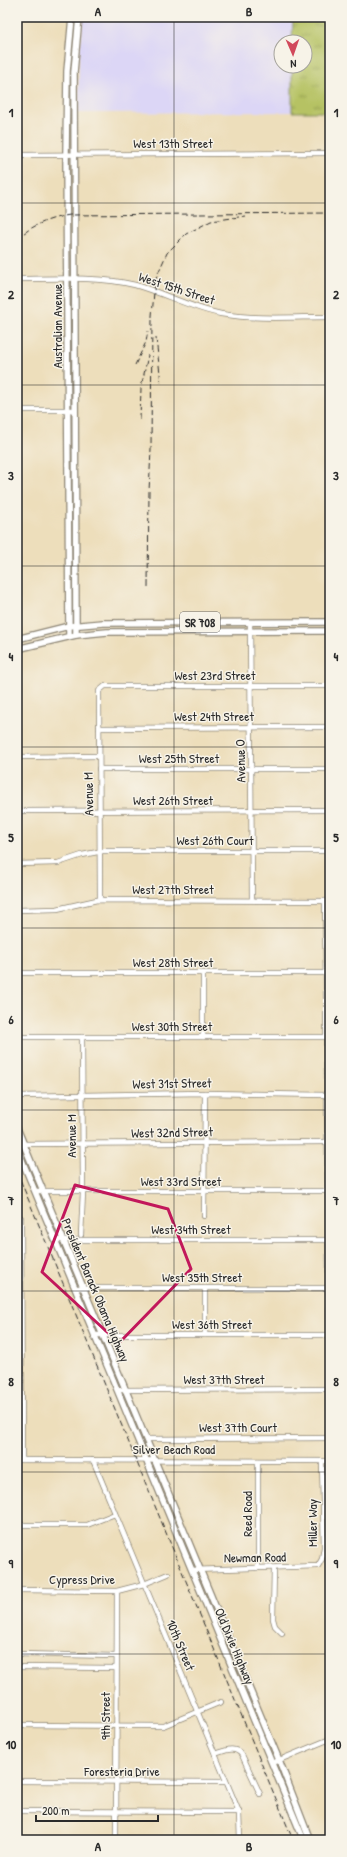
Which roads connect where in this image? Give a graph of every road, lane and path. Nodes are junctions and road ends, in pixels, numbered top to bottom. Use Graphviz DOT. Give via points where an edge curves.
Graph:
graph roads {
  1 [pos="72,17"];
  2 [pos="79,17"];
  3 [pos="330,153"];
  4 [pos="66,154"];
  5 [pos="74,154"];
  6 [pos="17,155"];
  7 [pos="17,279"];
  8 [pos="68,279"];
  9 [pos="75,279"];
  10 [pos="330,317"];
  11 [pos="17,410"];
  12 [pos="68,410"];
  13 [pos="75,410"];
  14 [pos="250,622"];
  15 [pos="330,622"];
  16 [pos="76,625"];
  17 [pos="69,626"];
  18 [pos="330,631"];
  19 [pos="250,632"];
  20 [pos="76,635"];
  21 [pos="69,636"];
  22 [pos="17,639"];
  23 [pos="17,649"];
  24 [pos="250,686"];
  25 [pos="330,686"];
  26 [pos="100,688"];
  27 [pos="251,727"];
  28 [pos="330,727"];
  29 [pos="99,728"];
  30 [pos="17,756"];
  31 [pos="99,756"];
  32 [pos="99,769"];
  33 [pos="251,769"];
  34 [pos="330,769"];
  35 [pos="252,810"];
  36 [pos="330,810"];
  37 [pos="17,811"];
  38 [pos="100,811"];
  39 [pos="100,852"];
  40 [pos="252,852"];
  41 [pos="330,852"];
  42 [pos="17,864"];
  43 [pos="100,900"];
  44 [pos="252,900"];
  45 [pos="328,900"];
  46 [pos="17,910"];
  47 [pos="17,973"];
  48 [pos="203,973"];
  49 [pos="328,973"];
  50 [pos="328,1000"];
  51 [pos="17,1037"];
  52 [pos="82,1037"];
  53 [pos="203,1037"];
  54 [pos="326,1037"];
  55 [pos="328,1054"];
  56 [pos="205,1093"];
  57 [pos="327,1095"];
  58 [pos="17,1096"];
  59 [pos="82,1096"];
  60 [pos="328,1105"];
  61 [pos="17,1128"];
  62 [pos="205,1142"];
  63 [pos="327,1142"];
  64 [pos="17,1144"];
  65 [pos="24,1144"];
  66 [pos="82,1144"];
  67 [pos="17,1148"];
  68 [pos="329,1156"];
  69 [pos="35,1191"];
  70 [pos="327,1191"];
  71 [pos="43,1192"];
  72 [pos="83,1192"];
  73 [pos="203,1192"];
  74 [pos="329,1208"];
  75 [pos="204,1216"];
  76 [pos="22,1218"];
  77 [pos="81,1235"];
  78 [pos="55,1240"];
  79 [pos="63,1240"];
  80 [pos="328,1240"];
  81 [pos="329,1259"];
  82 [pos="75,1288"];
  83 [pos="83,1288"];
  84 [pos="205,1288"];
  85 [pos="328,1288"];
  86 [pos="329,1310"];
  87 [pos="20,1330"];
  88 [pos="328,1334"];
  89 [pos="95,1335"];
  90 [pos="205,1335"];
  91 [pos="102,1336"];
  92 [pos="329,1360"];
  93 [pos="20,1377"];
  94 [pos="330,1382"];
  95 [pos="330,1389"];
  96 [pos="117,1390"];
  97 [pos="126,1390"];
  98 [pos="330,1438"];
  99 [pos="146,1439"];
  100 [pos="20,1460"];
  101 [pos="93,1460"];
  102 [pos="147,1460"];
  103 [pos="154,1460"];
  104 [pos="258,1461"];
  105 [pos="322,1461"];
  106 [pos="330,1461"];
  107 [pos="115,1514"];
  108 [pos="17,1525"];
  109 [pos="318,1566"];
  110 [pos="258,1568"];
  111 [pos="274,1568"];
  112 [pos="192,1570"];
  113 [pos="199,1570"];
  114 [pos="168,1574"];
  115 [pos="144,1584"];
  116 [pos="17,1590"];
  117 [pos="117,1591"];
  118 [pos="282,1633"];
  119 [pos="17,1654"];
  120 [pos="116,1656"];
  121 [pos="17,1667"];
  122 [pos="116,1668"];
  123 [pos="221,1702"];
  124 [pos="197,1712"];
  125 [pos="17,1725"];
  126 [pos="116,1726"];
  127 [pos="330,1739"];
  128 [pos="215,1754"];
  129 [pos="279,1760"];
  130 [pos="272,1762"];
  131 [pos="17,1781"];
  132 [pos="116,1782"];
  133 [pos="226,1782"];
  134 [pos="260,1794"];
  135 [pos="17,1810"];
  136 [pos="116,1812"];
  137 [pos="239,1812"];
  138 [pos="116,1840"];
  139 [pos="240,1840"];
  140 [pos="305,1840"];
  141 [pos="310,1840"];
  1 -- 4 [label="main road, Australian Avenue" via="67,71"];
  2 -- 5 [label="main road, Australian Avenue" via="74,72"];
  3 -- 5 [label="street, West 13th Street"];
  4 -- 5 [label="street, West 13th Street"];
  4 -- 6 [label="street, West 13th Street"];
  4 -- 8 [label="main road, Australian Avenue"];
  5 -- 9 [label="main road, Australian Avenue"];
  7 -- 8 [label="street, West 15th Street"];
  8 -- 9 [label="street, West 15th Street"];
  8 -- 12 [label="main road, Australian Avenue"];
  9 -- 10 [label="street, West 15th Street" via="100,279 130,284 184,304 224,314 257,317"];
  9 -- 13 [label="main road, Australian Avenue"];
  11 -- 12 [label="street"];
  12 -- 13 [label="street"];
  12 -- 17 [label="main road, Australian Avenue"];
  13 -- 16 [label="main road, Australian Avenue"];
  14 -- 15 [label="main road, SR 708"];
  14 -- 16 [label="main road, SR 708"];
  14 -- 19 [label="street, Avenue O"];
  16 -- 17 [label="main road, SR 708"];
  16 -- 20 [label="main road, Australian Avenue"];
  17 -- 21 [label="main road, Australian Avenue"];
  17 -- 22 [label="main road, SR 708"];
  18 -- 19 [label="main road, SR 708"];
  19 -- 20 [label="main road, SR 708" via="126,632"];
  19 -- 24 [label="street, Avenue O"];
  20 -- 21 [label="main road, SR 708"];
  21 -- 23 [label="main road, SR 708"];
  24 -- 25 [label="street, West 23rd Street"];
  24 -- 26 [label="street, West 23rd Street"];
  24 -- 27 [label="street, Avenue O"];
  26 -- 29 [label="street, Avenue M"];
  27 -- 28 [label="street, West 24th Street"];
  27 -- 29 [label="street, West 24th Street"];
  27 -- 33 [label="street, Avenue O"];
  29 -- 31 [label="street, Avenue M"];
  30 -- 31 [label="street"];
  31 -- 32 [label="street, Avenue M"];
  32 -- 33 [label="street, West 25th Street"];
  32 -- 38 [label="street, Avenue M"];
  33 -- 34 [label="street, West 25th Street"];
  33 -- 35 [label="street, Avenue O"];
  35 -- 36 [label="street, West 26th Street"];
  35 -- 38 [label="street, West 26th Street"];
  35 -- 40 [label="street, Avenue O"];
  37 -- 38 [label="street, West 26th Street"];
  38 -- 39 [label="street, Avenue M"];
  39 -- 40 [label="street, West 26th Court"];
  39 -- 42 [label="street, West 26th Court" via="58,863"];
  39 -- 43 [label="street, Avenue M"];
  40 -- 41 [label="street, West 26th Court"];
  40 -- 44 [label="street, Avenue O"];
  43 -- 44 [label="street, West 27th Street"];
  43 -- 46 [label="street, West 27th Street" via="57,910"];
  44 -- 45 [label="street, West 27th Street"];
  45 -- 49 [label="street"];
  47 -- 48 [label="street, West 28th Street"];
  48 -- 49 [label="street, West 28th Street"];
  48 -- 53 [label="street"];
  49 -- 50 [label="street"];
  50 -- 54 [label="street"];
  51 -- 52 [label="street, West 30th Street"];
  52 -- 53 [label="street, West 30th Street"];
  52 -- 59 [label="street, Avenue M"];
  53 -- 54 [label="street, West 30th Street"];
  54 -- 55 [label="street"];
  55 -- 57 [label="street"];
  56 -- 57 [label="street, West 31st Street"];
  56 -- 59 [label="street, West 31st Street"];
  56 -- 62 [label="street"];
  57 -- 60 [label="street"];
  58 -- 59 [label="street, West 31st Street"];
  59 -- 66 [label="street, Avenue M"];
  60 -- 63 [label="street"];
  61 -- 65 [label="main road, President Barack Obama Highway"];
  62 -- 63 [label="street, West 32nd Street"];
  62 -- 66 [label="street, West 32nd Street"];
  62 -- 73 [label="street"];
  63 -- 68 [label="street"];
  64 -- 65 [label="street, West 32nd Street"];
  65 -- 66 [label="street, West 32nd Street"];
  65 -- 71 [label="main road, President Barack Obama Highway"];
  66 -- 72 [label="street, Avenue M"];
  67 -- 69 [label="main road, President Barack Obama Highway"];
  68 -- 70 [label="street"];
  69 -- 71 [label="street, West 33rd Street"];
  69 -- 78 [label="main road, President Barack Obama Highway"];
  70 -- 73 [label="street, West 33rd Street"];
  70 -- 74 [label="street"];
  71 -- 72 [label="street, West 33rd Street"];
  71 -- 79 [label="main road, President Barack Obama Highway"];
  72 -- 73 [label="street, West 33rd Street"];
  72 -- 77 [label="street, Avenue M"];
  73 -- 75 [label="street"];
  74 -- 80 [label="street"];
  76 -- 87 [label="street"];
  78 -- 79 [label="street, West 34th Street"];
  78 -- 82 [label="main road, President Barack Obama Highway"];
  79 -- 80 [label="street, West 34th Street"];
  79 -- 83 [label="main road, President Barack Obama Highway"];
  80 -- 81 [label="street"];
  81 -- 85 [label="street"];
  82 -- 83 [label="street, West 35th Street"];
  82 -- 89 [label="main road, President Barack Obama Highway"];
  83 -- 84 [label="street, West 35th Street"];
  83 -- 91 [label="main road, President Barack Obama Highway"];
  84 -- 85 [label="street, West 35th Street"];
  84 -- 90 [label="street"];
  85 -- 86 [label="street"];
  86 -- 88 [label="street"];
  87 -- 93 [label="street"];
  88 -- 90 [label="street, West 36th Street"];
  88 -- 92 [label="street"];
  89 -- 91 [label="street, West 36th Street"];
  89 -- 96 [label="main road, President Barack Obama Highway"];
  90 -- 91 [label="street, West 36th Street"];
  91 -- 97 [label="main road, President Barack Obama Highway"];
  92 -- 94 [label="street"];
  93 -- 100 [label="street"];
  95 -- 97 [label="street, West 37th Street"];
  96 -- 97 [label="street, West 37th Street"];
  96 -- 102 [label="main road, President Barack Obama Highway"];
  97 -- 99 [label="main road, President Barack Obama Highway"];
  98 -- 99 [label="street, West 37th Court"];
  99 -- 103 [label="main road, President Barack Obama Highway"];
  100 -- 101 [label="street, Silver Beach Road"];
  101 -- 102 [label="street, Silver Beach Road"];
  101 -- 107 [label="street, 10th Street"];
  102 -- 103 [label="street, Silver Beach Road"];
  102 -- 112 [label="main road, Old Dixie Highway"];
  103 -- 104 [label="street, Silver Beach Road"];
  103 -- 113 [label="main road, Old Dixie Highway"];
  104 -- 105 [label="street, Silver Beach Road"];
  104 -- 110 [label="street, Reed Road"];
  105 -- 106 [label="street, Silver Beach Road"];
  105 -- 109 [label="street, Miller Way" via="324,1547"];
  107 -- 108 [label="street" via="87,1525"];
  107 -- 115 [label="street, 10th Street"];
  109 -- 111 [label="street, Newman Road"];
  110 -- 111 [label="street, Newman Road"];
  110 -- 113 [label="street, Newman Road"];
  111 -- 118 [label="street" via="273,1619 275,1626"];
  112 -- 113 [label="street, Newman Road"];
  112 -- 130 [label="main road, Old Dixie Highway"];
  113 -- 129 [label="main road, Old Dixie Highway"];
  114 -- 115 [label="street, Cypress Drive"];
  115 -- 117 [label="street, Cypress Drive"];
  115 -- 124 [label="street, 10th Street"];
  116 -- 117 [label="street, Cypress Drive"];
  117 -- 120 [label="street, 9th Street"];
  119 -- 120 [label="street"];
  120 -- 122 [label="street, 9th Street"];
  121 -- 122 [label="street"];
  122 -- 126 [label="street, 9th Street"];
  123 -- 124 [label="street"];
  124 -- 126 [label="street" via="163,1726"];
  124 -- 128 [label="street, 10th Street"];
  125 -- 126 [label="street"];
  126 -- 132 [label="street, 9th Street"];
  127 -- 129 [label="street"];
  128 -- 133 [label="street, 10th Street"];
  128 -- 134 [label="street" via="232,1749 238,1750"];
  129 -- 130 [label="street"];
  129 -- 141 [label="main road, Old Dixie Highway"];
  130 -- 140 [label="main road, Old Dixie Highway"];
  131 -- 132 [label="street, Foresteria Drive"];
  132 -- 133 [label="street, Foresteria Drive"];
  132 -- 136 [label="street, 9th Street"];
  133 -- 137 [label="street, 10th Street"];
  135 -- 136 [label="street"];
  136 -- 137 [label="street"];
  136 -- 138 [label="street, 9th Street"];
  137 -- 139 [label="street, 10th Street"];
}
